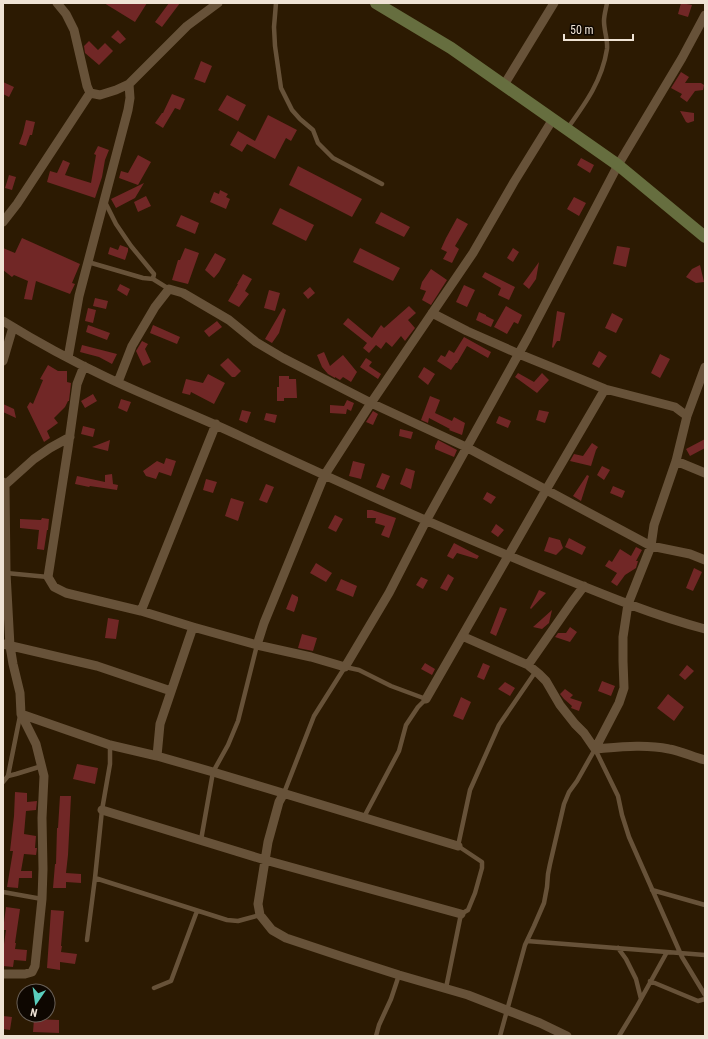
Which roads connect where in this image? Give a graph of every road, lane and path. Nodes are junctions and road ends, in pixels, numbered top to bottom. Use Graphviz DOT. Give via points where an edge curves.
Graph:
graph roads {
  1 [pos="57,3"];
  2 [pos="218,3"];
  3 [pos="276,3"];
  4 [pos="376,3"];
  5 [pos="554,3"];
  6 [pos="607,3"];
  7 [pos="705,15"];
  8 [pos="128,84"];
  9 [pos="504,85"];
  10 [pos="90,93"];
  11 [pos="553,119"];
  12 [pos="567,129"];
  13 [pos="618,165"];
  14 [pos="382,184"];
  15 [pos="104,200"];
  16 [pos="3,222"];
  17 [pos="705,237"];
  18 [pos="88,262"];
  19 [pos="153,279"];
  20 [pos="169,289"];
  21 [pos="432,313"];
  22 [pos="3,321"];
  23 [pos="13,327"];
  24 [pos="519,354"];
  25 [pos="68,358"];
  26 [pos="3,361"];
  27 [pos="84,366"];
  28 [pos="705,367"];
  29 [pos="118,382"];
  30 [pos="605,389"];
  31 [pos="371,403"];
  32 [pos="687,416"];
  33 [pos="216,424"];
  34 [pos="70,437"];
  35 [pos="467,447"];
  36 [pos="676,461"];
  37 [pos="705,473"];
  38 [pos="324,476"];
  39 [pos="4,483"];
  40 [pos="546,490"];
  41 [pos="426,521"];
  42 [pos="651,546"];
  43 [pos="508,555"];
  44 [pos="705,560"];
  45 [pos="6,573"];
  46 [pos="48,577"];
  47 [pos="584,586"];
  48 [pos="628,604"];
  49 [pos="141,611"];
  50 [pos="193,627"];
  51 [pos="705,629"];
  52 [pos="462,636"];
  53 [pos="7,645"];
  54 [pos="257,645"];
  55 [pos="528,665"];
  56 [pos="345,667"];
  57 [pos="536,671"];
  58 [pos="171,691"];
  59 [pos="426,699"];
  60 [pos="21,714"];
  61 [pos="110,745"];
  62 [pos="595,749"];
  63 [pos="157,756"];
  64 [pos="705,760"];
  65 [pos="42,766"];
  66 [pos="213,772"];
  67 [pos="8,776"];
  68 [pos="3,782"];
  69 [pos="284,793"];
  70 [pos="102,810"];
  71 [pos="364,817"];
  72 [pos="201,840"];
  73 [pos="458,846"];
  74 [pos="265,860"];
  75 [pos="95,878"];
  76 [pos="652,890"];
  77 [pos="3,892"];
  78 [pos="42,899"];
  79 [pos="705,905"];
  80 [pos="197,911"];
  81 [pos="461,914"];
  82 [pos="260,915"];
  83 [pos="87,940"];
  84 [pos="527,941"];
  85 [pos="618,948"];
  86 [pos="667,952"];
  87 [pos="680,953"];
  88 [pos="705,955"];
  89 [pos="3,974"];
  90 [pos="399,975"];
  91 [pos="650,981"];
  92 [pos="154,988"];
  93 [pos="446,988"];
  94 [pos="705,996"];
  95 [pos="641,999"];
  96 [pos="705,999"];
  97 [pos="507,1010"];
  98 [pos="376,1036"];
  99 [pos="500,1036"];
  100 [pos="567,1036"];
  101 [pos="618,1036"];
  1 -- 10 [label="street" via="74,30"];
  2 -- 8 [label="street" via="187,26"];
  3 -- 14 [label="lane" via="275,46 281,88 292,110 313,130 318,144 333,158"];
  4 -- 9 [label="street" via="451,48"];
  5 -- 9 [label="street"];
  6 -- 12 [label="lane" via="604,22 607,48 598,80 589,98"];
  7 -- 13 [label="street"];
  8 -- 10 [label="street" via="100,95"];
  8 -- 15 [label="street" via="128,110"];
  9 -- 11 [label="street"];
  10 -- 16 [label="street"];
  11 -- 12 [label="street"];
  11 -- 21 [label="street" via="473,253"];
  12 -- 13 [label="street"];
  13 -- 17 [label="street"];
  13 -- 24 [label="street"];
  15 -- 18 [label="street"];
  15 -- 19 [label="lane" via="116,224 154,274"];
  18 -- 19 [label="lane"];
  18 -- 25 [label="street"];
  19 -- 20 [label="lane"];
  20 -- 29 [label="street" via="132,346"];
  20 -- 31 [label="street" via="183,292 283,358"];
  21 -- 24 [label="street"];
  21 -- 31 [label="street"];
  22 -- 23 [label="street"];
  23 -- 25 [label="street"];
  23 -- 26 [label="street"];
  24 -- 30 [label="street"];
  24 -- 35 [label="street"];
  25 -- 27 [label="street"];
  27 -- 29 [label="street"];
  27 -- 34 [label="street" via="77,384"];
  28 -- 32 [label="street"];
  29 -- 33 [label="street"];
  30 -- 32 [label="street" via="675,407"];
  30 -- 40 [label="street"];
  31 -- 35 [label="street"];
  31 -- 38 [label="street"];
  32 -- 36 [label="street"];
  33 -- 38 [label="street"];
  33 -- 49 [label="street"];
  34 -- 39 [label="street" via="34,459"];
  34 -- 46 [label="street"];
  35 -- 40 [label="street"];
  35 -- 41 [label="street"];
  36 -- 37 [label="street"];
  36 -- 42 [label="street" via="654,525"];
  38 -- 41 [label="street"];
  38 -- 54 [label="street"];
  39 -- 45 [label="street"];
  40 -- 42 [label="street"];
  40 -- 43 [label="street"];
  41 -- 43 [label="street"];
  41 -- 56 [label="street" via="389,593"];
  42 -- 44 [label="street" via="690,554"];
  42 -- 48 [label="street"];
  43 -- 47 [label="street"];
  43 -- 52 [label="street"];
  45 -- 46 [label="lane"];
  45 -- 53 [label="street"];
  46 -- 49 [label="street" via="54,587 66,593"];
  47 -- 48 [label="street"];
  47 -- 55 [label="street"];
  48 -- 51 [label="street"];
  48 -- 62 [label="street" via="623,637 624,688"];
  49 -- 50 [label="street"];
  50 -- 54 [label="street"];
  50 -- 58 [label="street"];
  52 -- 55 [label="street"];
  52 -- 59 [label="street"];
  53 -- 58 [label="street" via="97,666"];
  53 -- 60 [label="street" via="20,694"];
  54 -- 56 [label="street"];
  54 -- 66 [label="lane" via="238,722"];
  55 -- 57 [label="street"];
  56 -- 59 [label="lane" via="359,670"];
  56 -- 69 [label="lane" via="314,716"];
  57 -- 62 [label="street"];
  57 -- 73 [label="lane" via="499,725 470,790"];
  58 -- 63 [label="street" via="160,724"];
  59 -- 71 [label="lane" via="406,725 398,751"];
  60 -- 61 [label="street"];
  60 -- 65 [label="street" via="36,744"];
  60 -- 67 [label="lane"];
  61 -- 63 [label="street"];
  61 -- 70 [label="lane" via="110,764"];
  62 -- 64 [label="street" via="632,746 670,749"];
  62 -- 76 [label="lane" via="618,796 629,837"];
  62 -- 84 [label="lane" via="564,804 544,903"];
  63 -- 66 [label="street"];
  65 -- 67 [label="lane"];
  65 -- 78 [label="street"];
  66 -- 69 [label="street"];
  66 -- 72 [label="lane"];
  67 -- 68 [label="lane"];
  69 -- 71 [label="street"];
  69 -- 74 [label="street" via="277,809"];
  70 -- 72 [label="street"];
  70 -- 75 [label="lane"];
  71 -- 73 [label="street"];
  72 -- 74 [label="street"];
  73 -- 81 [label="lane" via="482,862 476,893 468,910"];
  74 -- 81 [label="street"];
  74 -- 82 [label="street" via="258,904"];
  75 -- 80 [label="lane"];
  75 -- 83 [label="lane"];
  76 -- 79 [label="lane"];
  76 -- 87 [label="lane"];
  77 -- 78 [label="lane"];
  78 -- 89 [label="street" via="35,966 32,972"];
  80 -- 82 [label="lane" via="238,921"];
  80 -- 92 [label="lane" via="171,981"];
  81 -- 93 [label="lane"];
  82 -- 90 [label="street" via="272,930 286,938"];
  84 -- 85 [label="lane"];
  84 -- 97 [label="lane"];
  85 -- 86 [label="lane"];
  85 -- 95 [label="lane" via="636,979"];
  86 -- 87 [label="lane"];
  86 -- 91 [label="lane"];
  87 -- 88 [label="lane"];
  87 -- 94 [label="lane"];
  90 -- 93 [label="street"];
  90 -- 98 [label="lane"];
  91 -- 95 [label="lane"];
  91 -- 96 [label="lane" via="698,1001"];
  93 -- 97 [label="street"];
  95 -- 101 [label="lane"];
  97 -- 99 [label="lane"];
  97 -- 100 [label="street"];
}
